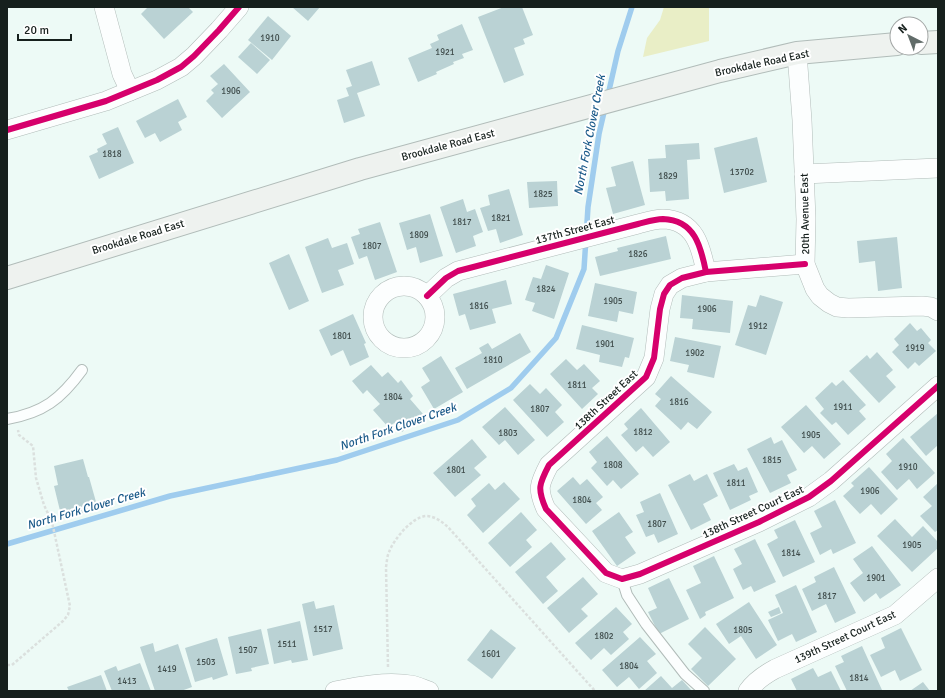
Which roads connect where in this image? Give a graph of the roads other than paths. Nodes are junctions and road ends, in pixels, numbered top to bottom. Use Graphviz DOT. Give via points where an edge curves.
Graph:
graph roads {
  1 [pos="104,7"];
  2 [pos="239,7"];
  3 [pos="889,45"];
  4 [pos="797,54"];
  5 [pos="130,91"];
  6 [pos="7,130"];
  7 [pos="938,168"];
  8 [pos="804,174"];
  9 [pos="805,264"];
  10 [pos="706,272"];
  11 [pos="7,278"];
  12 [pos="427,296"];
  13 [pos="938,312"];
  14 [pos="82,370"];
  15 [pos="938,386"];
  16 [pos="11,418"];
  17 [pos="619,577"];
  18 [pos="938,578"];
  19 [pos="335,691"];
  20 [pos="429,691"];
  21 [pos="704,691"];
  22 [pos="748,691"];
  1 -- 5 [label="street" via="122,74"];
  2 -- 5 [label="street" via="220,30 181,67"];
  3 -- 4 [label="main road, Brookdale Road East"];
  4 -- 8 [label="street, 20th Avenue East"];
  4 -- 11 [label="main road, Brookdale Road East" via="720,71 360,169"];
  5 -- 6 [label="street" via="106,101"];
  7 -- 8 [label="street"];
  8 -- 9 [label="street, 20th Avenue East"];
  9 -- 10 [label="street, 138th Street East"];
  9 -- 13 [label="street, 20th Avenue East" via="817,293 837,307 922,306 931,307"];
  10 -- 12 [label="street, 137th Street East" via="700,247 693,233 677,221 662,219 458,271 446,278"];
  10 -- 17 [label="street, 138th Street East" via="682,278 670,285 664,294 660,309 654,358 646,377 549,465 540,481 541,499 546,509 606,573"];
  14 -- 16 [label="lane" via="52,402 26,416"];
  15 -- 17 [label="street, 138th Street Court East" via="831,481 809,497 664,564"];
  17 -- 21 [label="lane" via="627,595 646,624 685,674"];
  18 -- 22 [label="street, 139th Street Court East" via="895,615 775,669 762,677"];
  19 -- 20 [label="street" via="388,683 412,685"];
}
